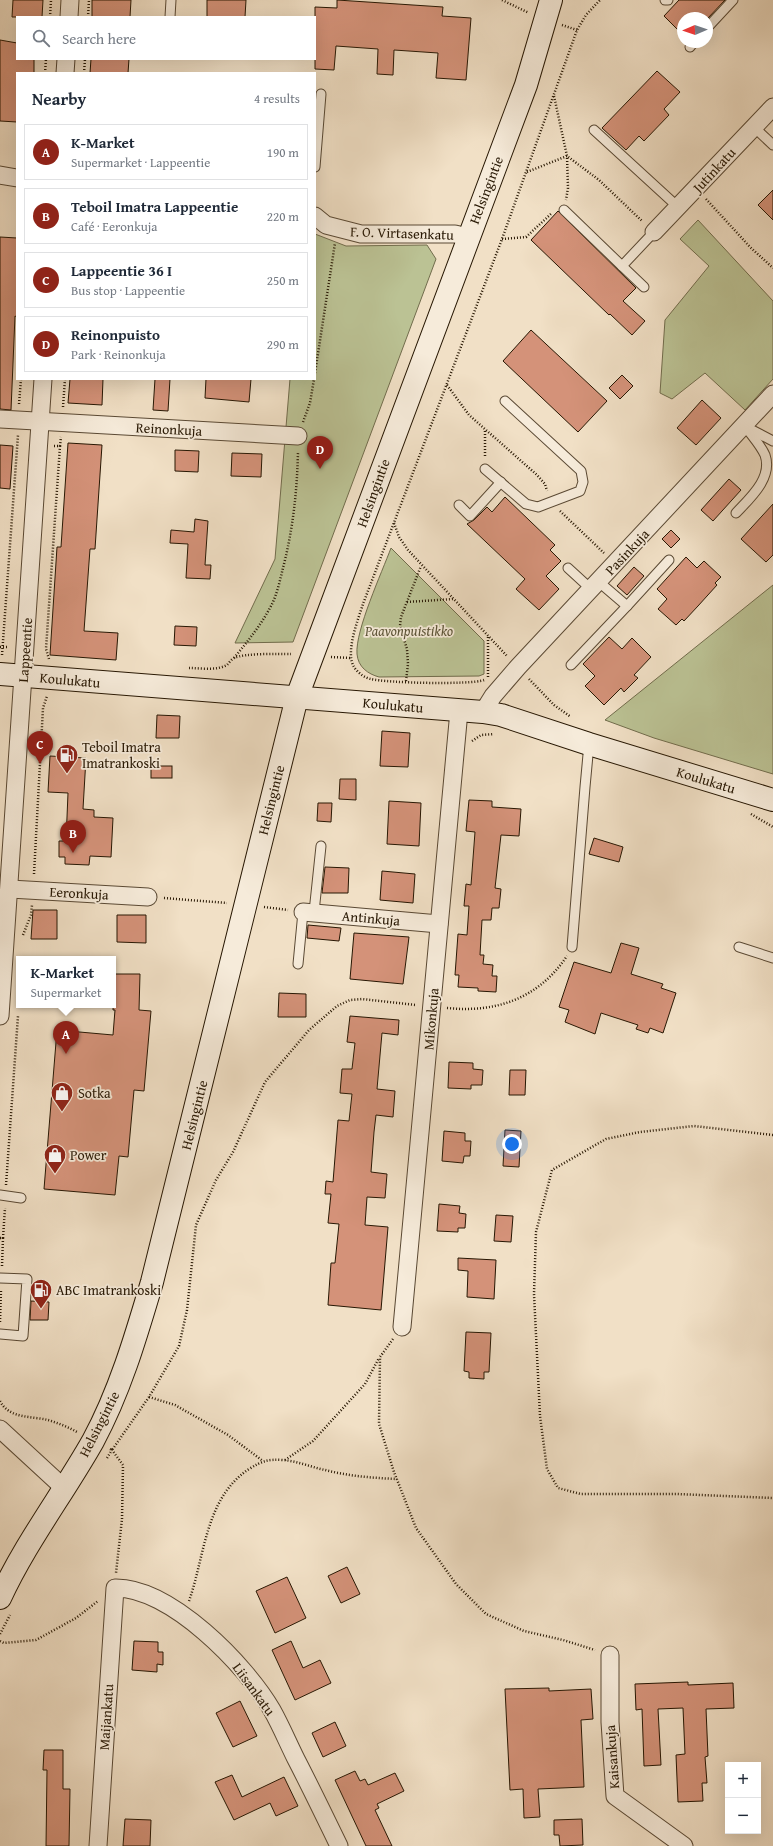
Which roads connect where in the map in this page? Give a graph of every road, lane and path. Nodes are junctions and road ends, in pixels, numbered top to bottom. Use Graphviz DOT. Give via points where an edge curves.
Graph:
graph roads {
  1 [pos="51,0"];
  2 [pos="70,0"];
  3 [pos="89,0"];
  4 [pos="171,0"];
  5 [pos="551,0"];
  6 [pos="600,0"];
  7 [pos="733,0"];
  8 [pos="50,16"];
  9 [pos="69,16"];
  10 [pos="88,16"];
  11 [pos="170,16"];
  12 [pos="713,22"];
  13 [pos="46,60"];
  14 [pos="66,60"];
  15 [pos="85,60"];
  16 [pos="45,72"];
  17 [pos="65,72"];
  18 [pos="84,72"];
  19 [pos="321,94"];
  20 [pos="553,95"];
  21 [pos="773,107"];
  22 [pos="754,127"];
  23 [pos="594,130"];
  24 [pos="773,145"];
  25 [pos="316,155"];
  26 [pos="567,156"];
  27 [pos="526,173"];
  28 [pos="0,175"];
  29 [pos="16,178"];
  30 [pos="696,189"];
  31 [pos="678,207"];
  32 [pos="564,210"];
  33 [pos="316,217"];
  34 [pos="337,229"];
  35 [pos="654,232"];
  36 [pos="468,237"];
  37 [pos="502,239"];
  38 [pos="622,266"];
  39 [pos="773,268"];
  40 [pos="644,287"];
  41 [pos="316,366"];
  42 [pos="21,380"];
  43 [pos="43,380"];
  44 [pos="314,380"];
  45 [pos="446,384"];
  46 [pos="773,394"];
  47 [pos="505,401"];
  48 [pos="0,419"];
  49 [pos="18,420"];
  50 [pos="40,422"];
  51 [pos="744,426"];
  52 [pos="485,430"];
  53 [pos="298,436"];
  54 [pos="773,441"];
  55 [pos="60,446"];
  56 [pos="485,469"];
  57 [pos="500,482"];
  58 [pos="551,503"];
  59 [pos="459,505"];
  60 [pos="736,513"];
  61 [pos="394,523"];
  62 [pos="604,557"];
  63 [pos="669,560"];
  64 [pos="421,566"];
  65 [pos="568,568"];
  66 [pos="596,586"];
  67 [pos="453,599"];
  68 [pos="407,602"];
  69 [pos="627,606"];
  70 [pos="488,636"];
  71 [pos="353,640"];
  72 [pos="2,647"];
  73 [pos="291,654"];
  74 [pos="326,656"];
  75 [pos="234,658"];
  76 [pos="351,658"];
  77 [pos="509,658"];
  78 [pos="571,665"];
  79 [pos="183,668"];
  80 [pos="52,670"];
  81 [pos="0,674"];
  82 [pos="23,676"];
  83 [pos="488,679"];
  84 [pos="406,681"];
  85 [pos="297,698"];
  86 [pos="459,711"];
  87 [pos="484,712"];
  88 [pos="498,734"];
  89 [pos="589,744"];
  90 [pos="455,756"];
  91 [pos="773,800"];
  92 [pos="321,846"];
  93 [pos="33,890"];
  94 [pos="6,892"];
  95 [pos="148,897"];
  96 [pos="309,912"];
  97 [pos="439,924"];
  98 [pos="23,939"];
  99 [pos="572,947"];
  100 [pos="739,947"];
  101 [pos="773,958"];
  102 [pos="298,964"];
  103 [pos="432,1006"];
  104 [pos="18,1015"];
  105 [pos="0,1016"];
  106 [pos="773,1135"];
  107 [pos="3,1196"];
  108 [pos="21,1198"];
  109 [pos="0,1238"];
  110 [pos="0,1278"];
  111 [pos="402,1327"];
  112 [pos="0,1334"];
  113 [pos="380,1357"];
  114 [pos="149,1397"];
  115 [pos="0,1401"];
  116 [pos="0,1429"];
  117 [pos="93,1441"];
  118 [pos="112,1450"];
  119 [pos="284,1460"];
  120 [pos="263,1461"];
  121 [pos="397,1479"];
  122 [pos="64,1488"];
  123 [pos="773,1498"];
  124 [pos="115,1588"];
  125 [pos="0,1598"];
  126 [pos="184,1615"];
  127 [pos="0,1641"];
  128 [pos="610,1656"];
  129 [pos="98,1846"];
  130 [pos="339,1846"];
  131 [pos="684,1846"];
  1 -- 8 [label="path"];
  2 -- 9 [label="street"];
  3 -- 10 [label="path"];
  4 -- 11 [label="lane"];
  5 -- 36 [label="main road, Helsingintie" via="526,85"];
  6 -- 20 [label="path" via="577,30"];
  7 -- 12 [label="lane"];
  13 -- 16 [label="path"];
  14 -- 17 [label="street"];
  15 -- 18 [label="path"];
  19 -- 25 [label="lane"];
  20 -- 26 [label="path"];
  20 -- 27 [label="path"];
  21 -- 22 [label="street, Jutinkatu"];
  22 -- 24 [label="lane"];
  22 -- 30 [label="street, Jutinkatu"];
  23 -- 31 [label="lane"];
  26 -- 27 [label="path"];
  26 -- 32 [label="path" via="568,188"];
  26 -- 35 [label="path" via="599,180"];
  27 -- 37 [label="path"];
  28 -- 29 [label="street"];
  30 -- 31 [label="street, Jutinkatu"];
  30 -- 39 [label="path"];
  31 -- 35 [label="street, Jutinkatu"];
  32 -- 37 [label="path" via="556,209 526,237"];
  32 -- 38 [label="lane"];
  33 -- 34 [label="street, F. O. Virtasenkatu" via="326,226"];
  34 -- 36 [label="street, F. O. Virtasenkatu" via="361,234 455,234"];
  34 -- 41 [label="path"];
  35 -- 38 [label="lane"];
  36 -- 85 [label="main road, Helsingintie"];
  37 -- 45 [label="path"];
  38 -- 40 [label="lane"];
  42 -- 49 [label="path"];
  43 -- 50 [label="street, Lappeentie"];
  44 -- 53 [label="path" via="310,403"];
  45 -- 52 [label="path" via="469,415"];
  45 -- 61 [label="path"];
  46 -- 51 [label="street, Pasinkuja"];
  47 -- 58 [label="lane" via="581,471 583,482 580,491"];
  48 -- 49 [label="street, Reinonkuja"];
  49 -- 50 [label="street, Reinonkuja"];
  49 -- 72 [label="path" via="17,464"];
  50 -- 53 [label="street, Reinonkuja"];
  50 -- 82 [label="street, Lappeentie"];
  51 -- 54 [label="lane"];
  51 -- 60 [label="lane" via="765,455 767,466 763,484"];
  51 -- 66 [label="street, Pasinkuja"];
  52 -- 56 [label="path"];
  52 -- 58 [label="path" via="545,484"];
  53 -- 75 [label="path" via="297,487 291,538 281,577 272,604 257,630"];
  55 -- 80 [label="path" via="46,649"];
  56 -- 57 [label="lane"];
  57 -- 58 [label="lane" via="526,504 538,507"];
  57 -- 59 [label="lane" via="470,516"];
  58 -- 62 [label="path" via="604,552"];
  61 -- 64 [label="path" via="399,537"];
  61 -- 71 [label="path" via="363,604"];
  63 -- 69 [label="lane"];
  64 -- 67 [label="path"];
  64 -- 68 [label="path"];
  65 -- 66 [label="lane"];
  66 -- 69 [label="lane"];
  66 -- 87 [label="street, Pasinkuja" via="493,696"];
  67 -- 68 [label="path"];
  67 -- 70 [label="path"];
  68 -- 84 [label="path" via="400,626 407,649"];
  69 -- 78 [label="lane"];
  70 -- 77 [label="path"];
  70 -- 83 [label="path"];
  72 -- 81 [label="path"];
  73 -- 75 [label="path"];
  74 -- 76 [label="path"];
  75 -- 79 [label="path" via="227,665 214,668"];
  80 -- 82 [label="main road, Koulukatu"];
  80 -- 85 [label="main road, Koulukatu"];
  80 -- 93 [label="path" via="43,708"];
  81 -- 82 [label="main road, Koulukatu"];
  82 -- 94 [label="street, Lappeentie"];
  85 -- 86 [label="main road, Koulukatu"];
  85 -- 117 [label="main road, Helsingintie" via="152,1282 131,1352 112,1402"];
  86 -- 87 [label="main road, Koulukatu"];
  86 -- 90 [label="street, Mikonkuja"];
  87 -- 89 [label="main road, Koulukatu" via="501,715"];
  88 -- 90 [label="path" via="481,736"];
  89 -- 91 [label="main road, Koulukatu"];
  89 -- 99 [label="lane"];
  90 -- 97 [label="street, Mikonkuja"];
  92 -- 96 [label="lane"];
  93 -- 94 [label="street, Eeronkuja"];
  93 -- 95 [label="street, Eeronkuja"];
  93 -- 98 [label="path" via="31,915"];
  94 -- 105 [label="street, Lappeentie"];
  96 -- 97 [label="street, Antinkuja"];
  96 -- 102 [label="lane"];
  97 -- 103 [label="street, Mikonkuja"];
  99 -- 103 [label="path" via="547,980 522,997 505,1004 473,1009"];
  100 -- 101 [label="lane"];
  103 -- 111 [label="street, Mikonkuja"];
  103 -- 114 [label="path" via="350,1000 337,1006 309,1030 265,1082 196,1225 187,1310 179,1346"];
  104 -- 107 [label="path"];
  106 -- 123 [label="path" via="694,1126 640,1132 606,1139 552,1170 536,1232 534,1294 540,1416 547,1469 558,1488 582,1494"];
  107 -- 108 [label="lane"];
  107 -- 109 [label="path" via="3,1238"];
  110 -- 112 [label="lane" via="27,1279 23,1336"];
  111 -- 113 [label="path"];
  113 -- 119 [label="path" via="365,1384 313,1441"];
  113 -- 121 [label="path" via="379,1424"];
  114 -- 118 [label="path"];
  114 -- 120 [label="path" via="175,1405 228,1435"];
  115 -- 117 [label="path" via="13,1413 67,1427"];
  116 -- 122 [label="street"];
  117 -- 118 [label="path"];
  117 -- 122 [label="main road, Helsingintie"];
  118 -- 124 [label="path" via="123,1465 122,1520"];
  119 -- 120 [label="path"];
  119 -- 121 [label="path" via="367,1477"];
  120 -- 126 [label="path" via="239,1476 219,1502"];
  121 -- 128 [label="path" via="416,1528 456,1584 486,1614 524,1631"];
  122 -- 125 [label="main road, Helsingintie" via="29,1542"];
  124 -- 126 [label="street, Liisankatu" via="127,1588 148,1595"];
  124 -- 127 [label="path" via="76,1618 36,1640"];
  124 -- 129 [label="street, Maijankatu"];
  126 -- 130 [label="street, Liisankatu" via="242,1668 272,1710"];
  128 -- 131 [label="street, Kaisankuja" via="610,1722 615,1796"];
}
